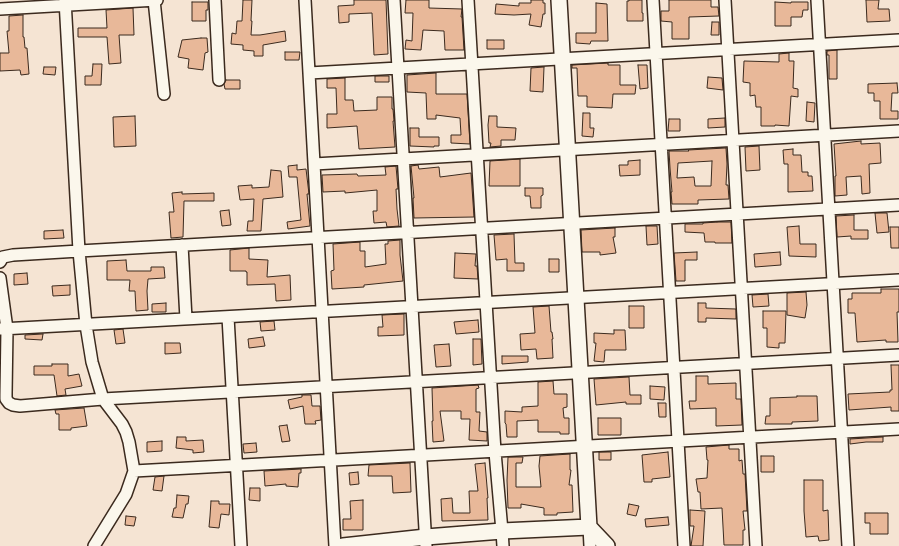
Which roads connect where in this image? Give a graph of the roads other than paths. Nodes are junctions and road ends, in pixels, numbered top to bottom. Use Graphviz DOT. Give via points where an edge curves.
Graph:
graph roads {
  1 [pos="156,0"];
  2 [pos="215,0"];
  3 [pos="305,0"];
  4 [pos="394,0"];
  5 [pos="468,0"];
  6 [pos="559,0"];
  7 [pos="653,0"];
  8 [pos="725,0"];
  9 [pos="817,0"];
  10 [pos="65,3"];
  11 [pos="0,9"];
  12 [pos="899,40"];
  13 [pos="820,44"];
  14 [pos="727,49"];
  15 [pos="656,53"];
  16 [pos="562,59"];
  17 [pos="472,64"];
  18 [pos="398,68"];
  19 [pos="309,73"];
  20 [pos="219,80"];
  21 [pos="164,94"];
  22 [pos="899,131"];
  23 [pos="825,135"];
  24 [pos="733,140"];
  25 [pos="661,145"];
  26 [pos="567,150"];
  27 [pos="477,155"];
  28 [pos="403,159"];
  29 [pos="314,164"];
  30 [pos="899,205"];
  31 [pos="829,209"];
  32 [pos="737,214"];
  33 [pos="665,218"];
  34 [pos="571,223"];
  35 [pos="482,228"];
  36 [pos="408,232"];
  37 [pos="318,237"];
  38 [pos="182,245"];
  39 [pos="79,250"];
  40 [pos="0,262"];
  41 [pos="0,278"];
  42 [pos="899,280"];
  43 [pos="833,283"];
  44 [pos="741,288"];
  45 [pos="670,292"];
  46 [pos="576,298"];
  47 [pos="486,303"];
  48 [pos="412,306"];
  49 [pos="322,312"];
  50 [pos="228,317"];
  51 [pos="186,319"];
  52 [pos="86,325"];
  53 [pos="3,329"];
  54 [pos="899,355"];
  55 [pos="837,358"];
  56 [pos="745,363"];
  57 [pos="674,367"];
  58 [pos="580,372"];
  59 [pos="490,377"];
  60 [pos="416,381"];
  61 [pos="327,386"];
  62 [pos="232,392"];
  63 [pos="103,399"];
  64 [pos="899,429"];
  65 [pos="842,432"];
  66 [pos="750,437"];
  67 [pos="678,441"];
  68 [pos="584,446"];
  69 [pos="495,452"];
  70 [pos="420,456"];
  71 [pos="331,460"];
  72 [pos="237,466"];
  73 [pos="134,471"];
  74 [pos="589,527"];
  75 [pos="502,531"];
  76 [pos="426,542"];
  77 [pos="94,546"];
  78 [pos="241,546"];
  79 [pos="335,546"];
  80 [pos="343,546"];
  81 [pos="503,546"];
  82 [pos="590,546"];
  83 [pos="608,546"];
  84 [pos="684,546"];
  85 [pos="756,546"];
  86 [pos="848,546"];
  1 -- 10 [label="street"];
  1 -- 21 [label="street"];
  2 -- 20 [label="street"];
  3 -- 19 [label="street"];
  4 -- 18 [label="street"];
  5 -- 17 [label="street"];
  6 -- 16 [label="main road"];
  7 -- 15 [label="street"];
  8 -- 14 [label="street"];
  9 -- 13 [label="street"];
  10 -- 11 [label="street"];
  10 -- 39 [label="street"];
  12 -- 13 [label="street"];
  13 -- 14 [label="street"];
  13 -- 23 [label="street"];
  14 -- 15 [label="street"];
  14 -- 24 [label="street"];
  15 -- 16 [label="street"];
  15 -- 25 [label="street"];
  16 -- 17 [label="street"];
  16 -- 26 [label="main road"];
  17 -- 18 [label="street"];
  17 -- 27 [label="street"];
  18 -- 19 [label="street"];
  18 -- 28 [label="street"];
  19 -- 29 [label="street"];
  22 -- 23 [label="street"];
  23 -- 24 [label="street"];
  23 -- 31 [label="street"];
  24 -- 25 [label="street"];
  24 -- 32 [label="street"];
  25 -- 26 [label="street"];
  25 -- 33 [label="street"];
  26 -- 27 [label="street"];
  26 -- 34 [label="main road"];
  27 -- 28 [label="street"];
  27 -- 35 [label="street"];
  28 -- 29 [label="street"];
  28 -- 36 [label="street"];
  29 -- 37 [label="street"];
  30 -- 31 [label="street"];
  31 -- 32 [label="street"];
  31 -- 43 [label="street"];
  32 -- 33 [label="street"];
  32 -- 44 [label="street"];
  33 -- 34 [label="street"];
  33 -- 45 [label="street"];
  34 -- 35 [label="street"];
  34 -- 46 [label="main road"];
  35 -- 36 [label="street"];
  35 -- 47 [label="street"];
  36 -- 37 [label="street"];
  36 -- 48 [label="street"];
  37 -- 38 [label="street"];
  37 -- 49 [label="street"];
  38 -- 39 [label="street"];
  38 -- 51 [label="street"];
  39 -- 40 [label="street" via="13,255 3,257"];
  39 -- 52 [label="street"];
  41 -- 53 [label="street"];
  42 -- 43 [label="street"];
  43 -- 44 [label="street"];
  43 -- 55 [label="street"];
  44 -- 45 [label="street"];
  44 -- 56 [label="street"];
  45 -- 46 [label="street"];
  45 -- 57 [label="street"];
  46 -- 47 [label="street"];
  46 -- 58 [label="main road"];
  47 -- 48 [label="street"];
  47 -- 59 [label="street"];
  48 -- 49 [label="street"];
  48 -- 60 [label="street"];
  49 -- 50 [label="street"];
  49 -- 61 [label="street"];
  50 -- 51 [label="street"];
  50 -- 62 [label="street"];
  51 -- 52 [label="street"];
  52 -- 53 [label="street"];
  52 -- 63 [label="street" via="92,362"];
  53 -- 63 [label="street" via="8,403 20,406"];
  54 -- 55 [label="street"];
  55 -- 56 [label="street"];
  55 -- 65 [label="street"];
  56 -- 57 [label="street"];
  56 -- 66 [label="street"];
  57 -- 58 [label="street"];
  57 -- 67 [label="street"];
  58 -- 59 [label="street"];
  58 -- 68 [label="main road"];
  59 -- 60 [label="street"];
  59 -- 69 [label="street"];
  60 -- 61 [label="street"];
  60 -- 70 [label="street"];
  61 -- 62 [label="street"];
  61 -- 71 [label="street"];
  62 -- 63 [label="street"];
  62 -- 72 [label="street"];
  63 -- 73 [label="street" via="126,432"];
  64 -- 65 [label="street"];
  65 -- 66 [label="street"];
  65 -- 86 [label="street"];
  66 -- 67 [label="street"];
  66 -- 85 [label="street"];
  67 -- 68 [label="street"];
  67 -- 84 [label="street"];
  68 -- 69 [label="street"];
  68 -- 74 [label="main road"];
  69 -- 70 [label="street"];
  69 -- 75 [label="street"];
  70 -- 71 [label="street"];
  70 -- 76 [label="street"];
  71 -- 72 [label="street"];
  71 -- 79 [label="street"];
  72 -- 73 [label="street"];
  72 -- 78 [label="street"];
  73 -- 77 [label="street" via="126,494"];
  74 -- 75 [label="main road"];
  74 -- 82 [label="street"];
  74 -- 83 [label="main road"];
  75 -- 76 [label="main road"];
  75 -- 81 [label="street"];
  76 -- 80 [label="main road"];
}
